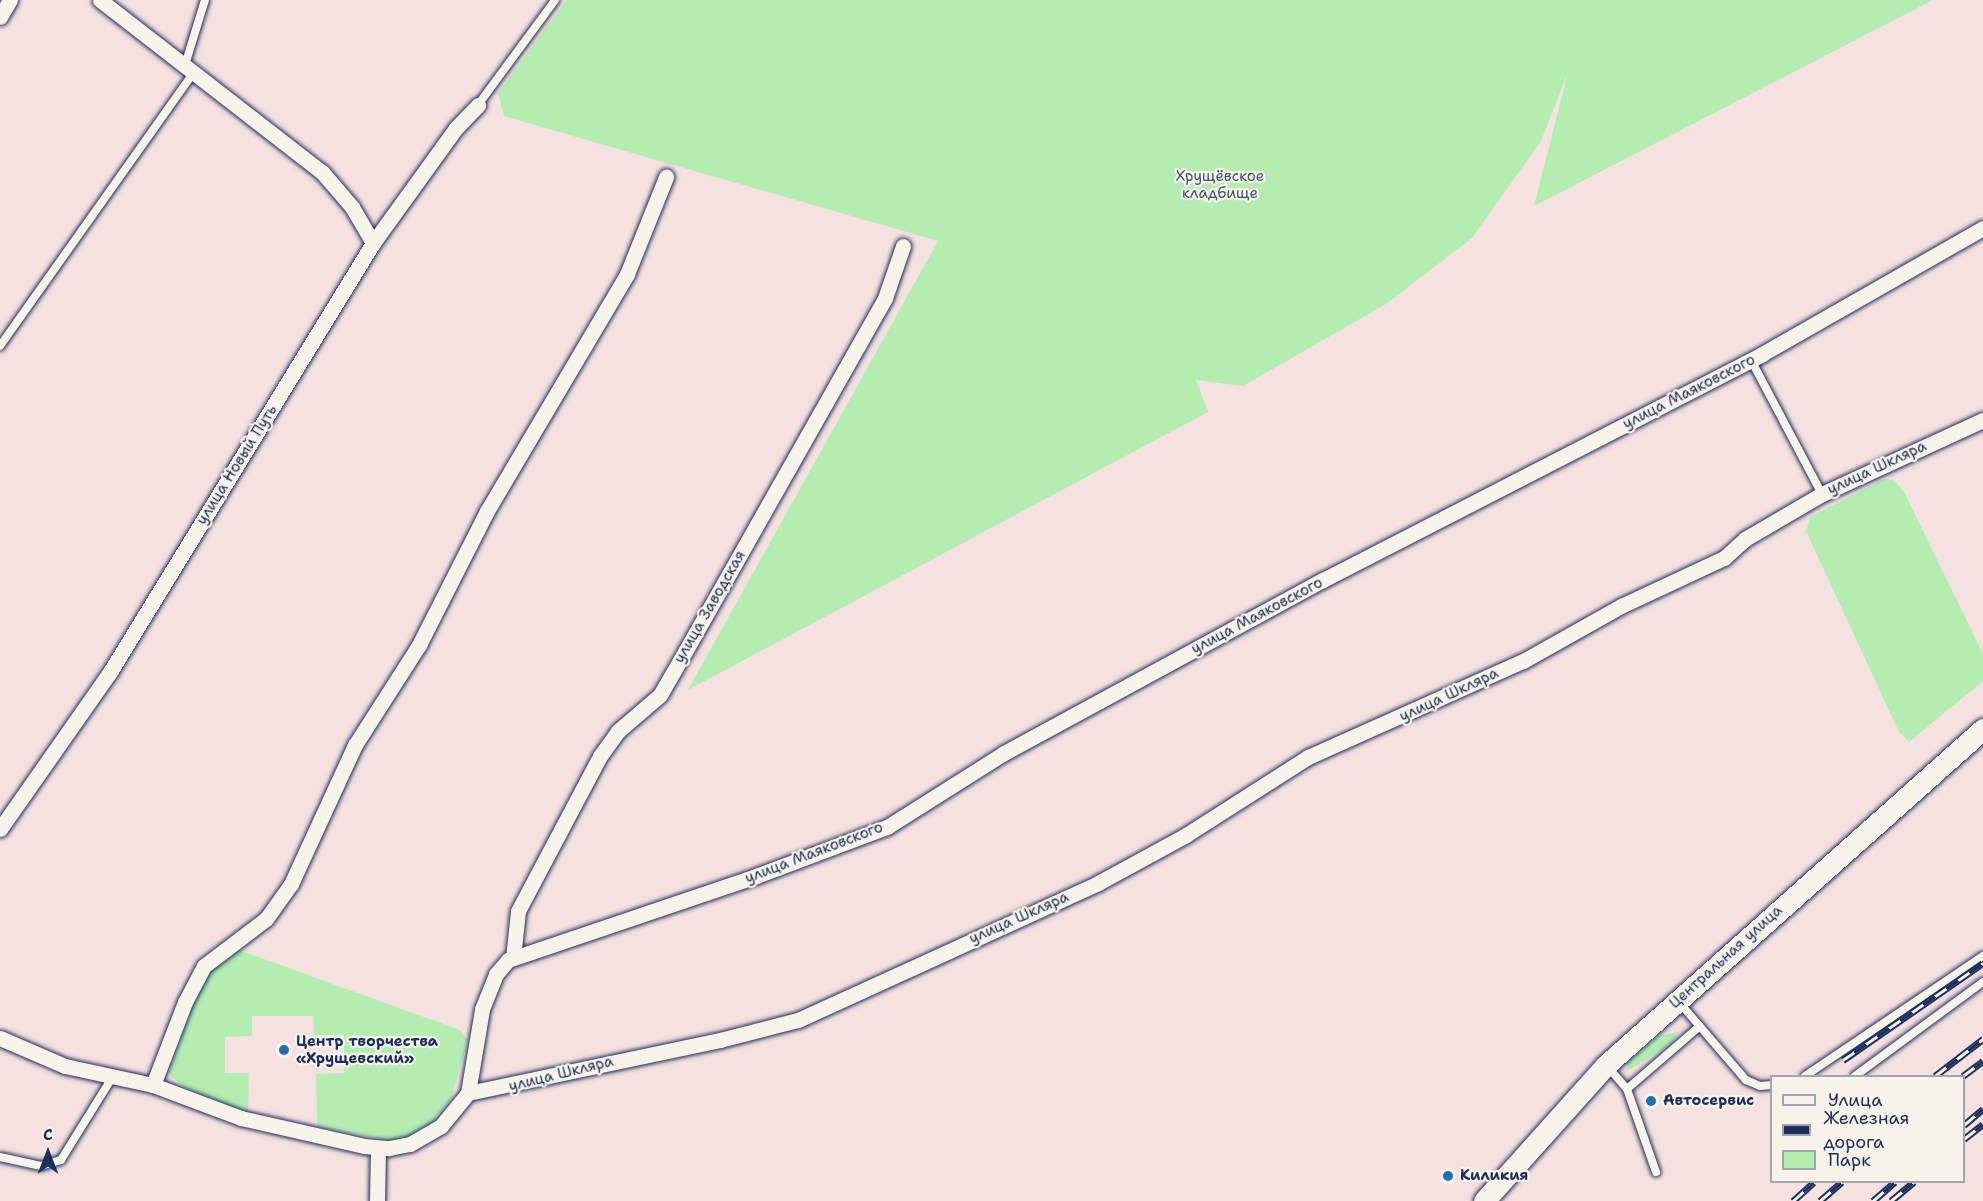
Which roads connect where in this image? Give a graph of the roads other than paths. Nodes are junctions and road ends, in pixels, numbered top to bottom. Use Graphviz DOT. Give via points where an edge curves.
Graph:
graph roads {
  1 [pos="10,0"];
  2 [pos="100,0"];
  3 [pos="205,0"];
  4 [pos="555,0"];
  5 [pos="0,17"];
  6 [pos="190,68"];
  7 [pos="478,105"];
  8 [pos="666,177"];
  9 [pos="1983,228"];
  10 [pos="373,243"];
  11 [pos="903,246"];
  12 [pos="0,346"];
  13 [pos="1751,360"];
  14 [pos="1983,420"];
  15 [pos="1822,494"];
  16 [pos="1983,729"];
  17 [pos="0,829"];
  18 [pos="1983,956"];
  19 [pos="513,958"];
  20 [pos="1983,982"];
  21 [pos="1677,1000"];
  22 [pos="1700,1026"];
  23 [pos="0,1038"];
  24 [pos="1606,1065"];
  25 [pos="1808,1075"];
  26 [pos="1858,1075"];
  27 [pos="113,1076"];
  28 [pos="153,1085"];
  29 [pos="1770,1085"];
  30 [pos="1627,1089"];
  31 [pos="468,1093"];
  32 [pos="378,1148"];
  33 [pos="0,1157"];
  34 [pos="1656,1172"];
  35 [pos="377,1201"];
  36 [pos="1484,1201"];
  1 -- 5 [label="street"];
  2 -- 6 [label="street"];
  3 -- 6 [label="lane"];
  4 -- 7 [label="lane"];
  6 -- 10 [label="street" via="322,172 352,207"];
  6 -- 12 [label="lane"];
  7 -- 10 [label="street, улица Новый Путь" via="456,128"];
  8 -- 28 [label="street" via="627,274 487,511 419,645 355,745 291,884 266,919 204,966 185,1002"];
  9 -- 13 [label="street, улица Маяковского"];
  10 -- 17 [label="street, улица Новый Путь" via="110,672"];
  11 -- 19 [label="street, улица Заводская" via="885,298 687,650 660,695 618,731 600,756 518,911"];
  13 -- 15 [label="lane"];
  13 -- 19 [label="street, улица Маяковского" via="1323,580 1004,753 887,827"];
  14 -- 15 [label="street, улица Шкляра"];
  15 -- 31 [label="street, улица Шкляра" via="1745,539 1724,558 1621,606 1523,661 1308,757 1186,835 1098,883 810,1015 720,1040"];
  16 -- 21 [label="main road, Центральная улица"];
  18 -- 25 [label="lane"];
  19 -- 31 [label="street" via="496,974 482,1009"];
  20 -- 26 [label="lane"];
  21 -- 22 [label="lane"];
  21 -- 24 [label="main road, Центральная улица"];
  22 -- 29 [label="lane" via="1746,1080"];
  22 -- 30 [label="lane"];
  23 -- 27 [label="street" via="65,1066"];
  24 -- 30 [label="lane"];
  24 -- 36 [label="main road, Центральная улица"];
  27 -- 28 [label="street"];
  27 -- 33 [label="lane" via="61,1160 41,1166"];
  28 -- 32 [label="street" via="241,1118"];
  30 -- 34 [label="lane"];
  31 -- 32 [label="street" via="433,1132 402,1146"];
  32 -- 35 [label="street"];
}
